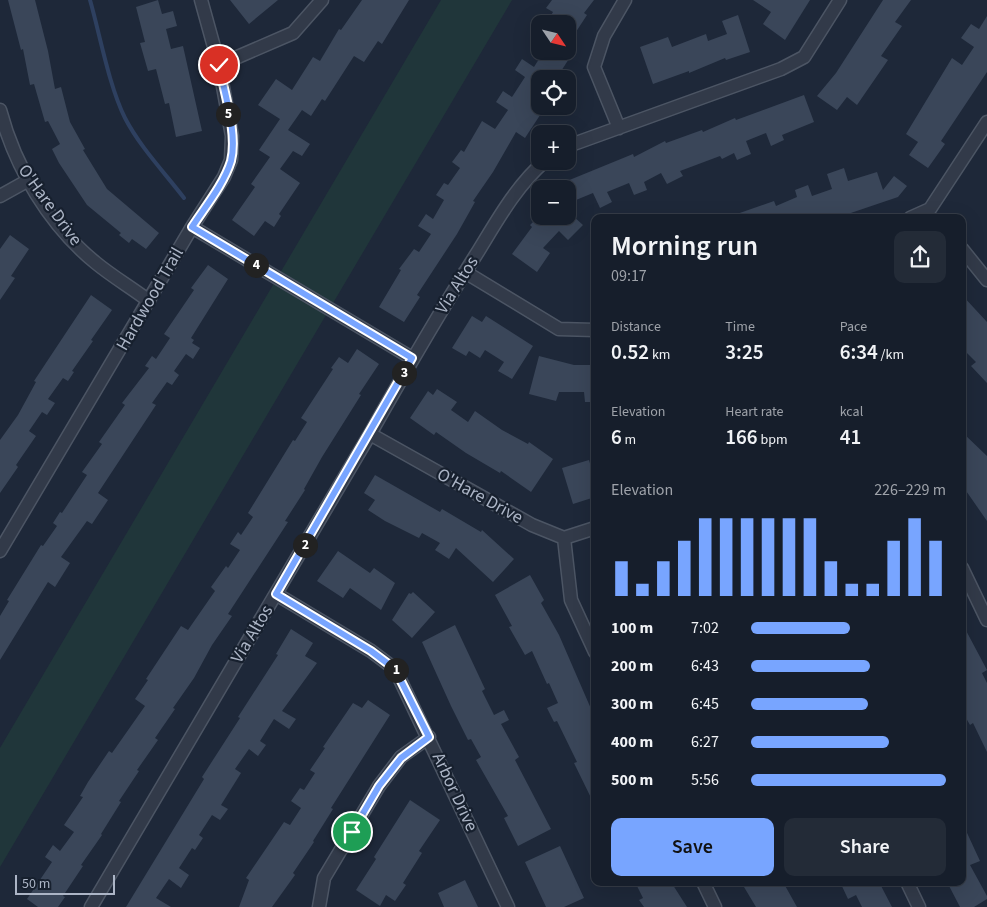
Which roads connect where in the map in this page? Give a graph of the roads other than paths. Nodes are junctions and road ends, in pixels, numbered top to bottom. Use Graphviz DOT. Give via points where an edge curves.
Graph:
graph roads {
  1 [pos="201,0"];
  2 [pos="322,0"];
  3 [pos="625,0"];
  4 [pos="840,0"];
  5 [pos="219,65"];
  6 [pos="0,110"];
  7 [pos="987,122"];
  8 [pos="619,128"];
  9 [pos="576,143"];
  10 [pos="535,170"];
  11 [pos="27,181"];
  12 [pos="0,196"];
  13 [pos="934,213"];
  14 [pos="192,227"];
  15 [pos="966,254"];
  16 [pos="465,272"];
  17 [pos="987,280"];
  18 [pos="149,300"];
  19 [pos="591,330"];
  20 [pos="412,358"];
  21 [pos="370,434"];
  22 [pos="591,529"];
  23 [pos="564,538"];
  24 [pos="0,550"];
  25 [pos="966,576"];
  26 [pos="276,594"];
  27 [pos="987,620"];
  28 [pos="591,643"];
  29 [pos="429,737"];
  30 [pos="705,886"];
  31 [pos="909,886"];
  32 [pos="91,907"];
  33 [pos="319,907"];
  34 [pos="508,907"];
  35 [pos="715,907"];
  36 [pos="919,907"];
  1 -- 5 [label="street, Hardwood Trail"];
  2 -- 5 [label="street" via="292,34"];
  3 -- 8 [label="street" via="604,36 594,66"];
  4 -- 8 [label="street" via="804,57 781,70"];
  5 -- 14 [label="street, Hardwood Trail" via="232,136 231,160 224,177"];
  6 -- 11 [label="street, O'Hare Drive"];
  7 -- 13 [label="street"];
  8 -- 9 [label="street"];
  10 -- 16 [label="street, Via Altos" via="507,206"];
  11 -- 12 [label="street"];
  11 -- 18 [label="street, O'Hare Drive" via="65,232 95,263"];
  14 -- 18 [label="street, Hardwood Trail"];
  14 -- 20 [label="street"];
  15 -- 17 [label="street"];
  16 -- 19 [label="street" via="559,328"];
  16 -- 20 [label="street, Via Altos"];
  18 -- 24 [label="street, Hardwood Trail"];
  20 -- 21 [label="street, Via Altos"];
  21 -- 23 [label="street, O'Hare Drive" via="532,525"];
  21 -- 26 [label="street, Via Altos"];
  22 -- 23 [label="street"];
  23 -- 28 [label="street" via="571,600"];
  25 -- 27 [label="street"];
  26 -- 29 [label="street, Arbor Drive" via="395,669"];
  26 -- 32 [label="street, Via Altos"];
  29 -- 33 [label="street" via="401,758 379,786 324,878"];
  29 -- 34 [label="street, Arbor Drive"];
  30 -- 35 [label="street"];
  31 -- 36 [label="street"];
}
